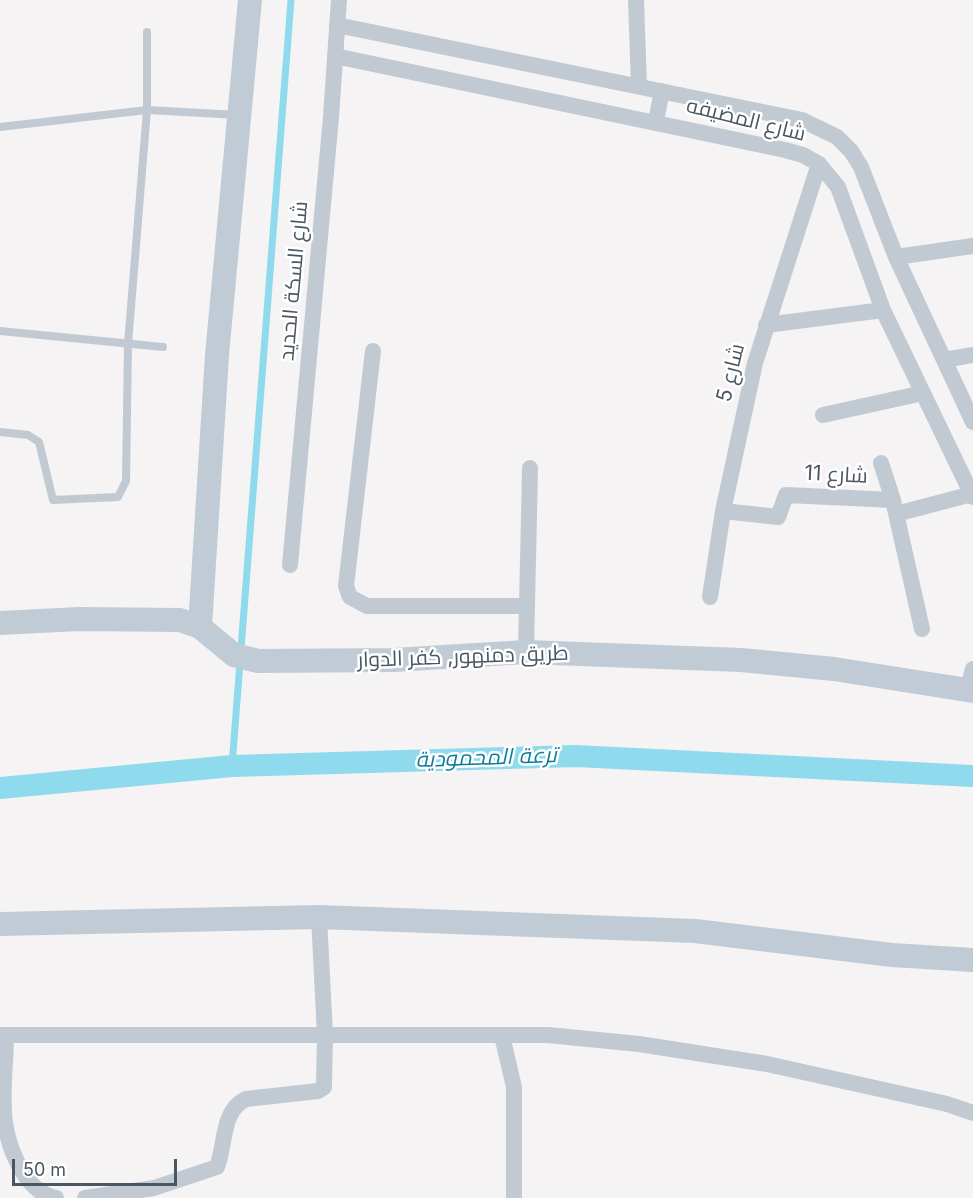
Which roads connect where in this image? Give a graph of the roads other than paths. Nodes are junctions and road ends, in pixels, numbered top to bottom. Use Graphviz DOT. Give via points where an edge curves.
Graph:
graph roads {
  1 [pos="250,0"];
  2 [pos="339,0"];
  3 [pos="636,0"];
  4 [pos="337,25"];
  5 [pos="147,32"];
  6 [pos="335,56"];
  7 [pos="639,86"];
  8 [pos="662,91"];
  9 [pos="147,110"];
  10 [pos="241,116"];
  11 [pos="656,121"];
  12 [pos="0,127"];
  13 [pos="819,164"];
  14 [pos="973,246"];
  15 [pos="896,257"];
  16 [pos="883,310"];
  17 [pos="766,325"];
  18 [pos="0,330"];
  19 [pos="128,344"];
  20 [pos="162,347"];
  21 [pos="373,351"];
  22 [pos="973,355"];
  23 [pos="944,360"];
  24 [pos="923,393"];
  25 [pos="967,397"];
  26 [pos="823,415"];
  27 [pos="973,422"];
  28 [pos="0,432"];
  29 [pos="881,464"];
  30 [pos="530,468"];
  31 [pos="972,496"];
  32 [pos="894,507"];
  33 [pos="723,511"];
  34 [pos="290,565"];
  35 [pos="710,597"];
  36 [pos="527,606"];
  37 [pos="0,623"];
  38 [pos="200,627"];
  39 [pos="922,629"];
  40 [pos="526,652"];
  41 [pos="971,683"];
  42 [pos="319,917"];
  43 [pos="0,924"];
  44 [pos="973,960"];
  45 [pos="3,1035"];
  46 [pos="325,1035"];
  47 [pos="502,1036"];
  48 [pos="973,1113"];
  49 [pos="56,1198"];
  50 [pos="86,1198"];
  51 [pos="514,1198"];
  1 -- 10 [label="street"];
  2 -- 4 [label="street, شارع السكة الحديد"];
  3 -- 7 [label="street"];
  4 -- 6 [label="street, شارع السكة الحديد"];
  4 -- 7 [label="street, شارع المضيفه"];
  5 -- 9 [label="lane"];
  6 -- 11 [label="street, شارع المضيفه"];
  6 -- 34 [label="street, شارع السكة الحديد"];
  7 -- 8 [label="street, شارع المضيفه"];
  8 -- 11 [label="street"];
  8 -- 15 [label="street, شارع المضيفه" via="802,120 837,137 861,167"];
  9 -- 10 [label="lane"];
  9 -- 12 [label="lane"];
  9 -- 19 [label="lane"];
  10 -- 38 [label="street" via="217,355"];
  11 -- 13 [label="street, شارع المضيفه" via="786,150"];
  13 -- 16 [label="street, شارع المضيفه" via="838,187"];
  13 -- 17 [label="street, شارع 5"];
  14 -- 15 [label="street"];
  15 -- 23 [label="street, شارع المضيفه"];
  16 -- 17 [label="street"];
  16 -- 24 [label="street, شارع المضيفه"];
  17 -- 33 [label="street, شارع 5"];
  18 -- 19 [label="lane"];
  19 -- 20 [label="lane"];
  19 -- 28 [label="lane" via="126,481 118,497 53,500 39,442 28,435"];
  21 -- 36 [label="street" via="346,586 350,597 367,606"];
  22 -- 23 [label="street"];
  23 -- 25 [label="street, شارع المضيفه"];
  24 -- 26 [label="street"];
  24 -- 31 [label="street, شارع المضيفه"];
  25 -- 27 [label="street, شارع المضيفه"];
  29 -- 32 [label="street"];
  30 -- 36 [label="street"];
  31 -- 32 [label="street"];
  32 -- 33 [label="street, شارع 11" via="786,495 778,518"];
  32 -- 39 [label="street"];
  33 -- 35 [label="street, شارع 5"];
  36 -- 40 [label="street"];
  37 -- 38 [label="street, طريق دمنهور, كفر الدوار" via="168,619"];
  38 -- 40 [label="street, طريق دمنهور, كفر الدوار" via="224,649 246,660 258,661 394,660"];
  40 -- 41 [label="street, طريق دمنهور, كفر الدوار" via="776,663"];
  42 -- 43 [label="street"];
  42 -- 44 [label="street" via="694,931 892,955"];
  42 -- 46 [label="street"];
  45 -- 46 [label="street"];
  45 -- 49 [label="street" via="5,1123 19,1165 37,1189"];
  46 -- 47 [label="street"];
  46 -- 50 [label="street" via="324,1087 318,1091 246,1099 236,1104 229,1114 217,1167 154,1188"];
  47 -- 48 [label="street" via="548,1035 639,1044 767,1064"];
  47 -- 51 [label="street" via="514,1087"];
}
